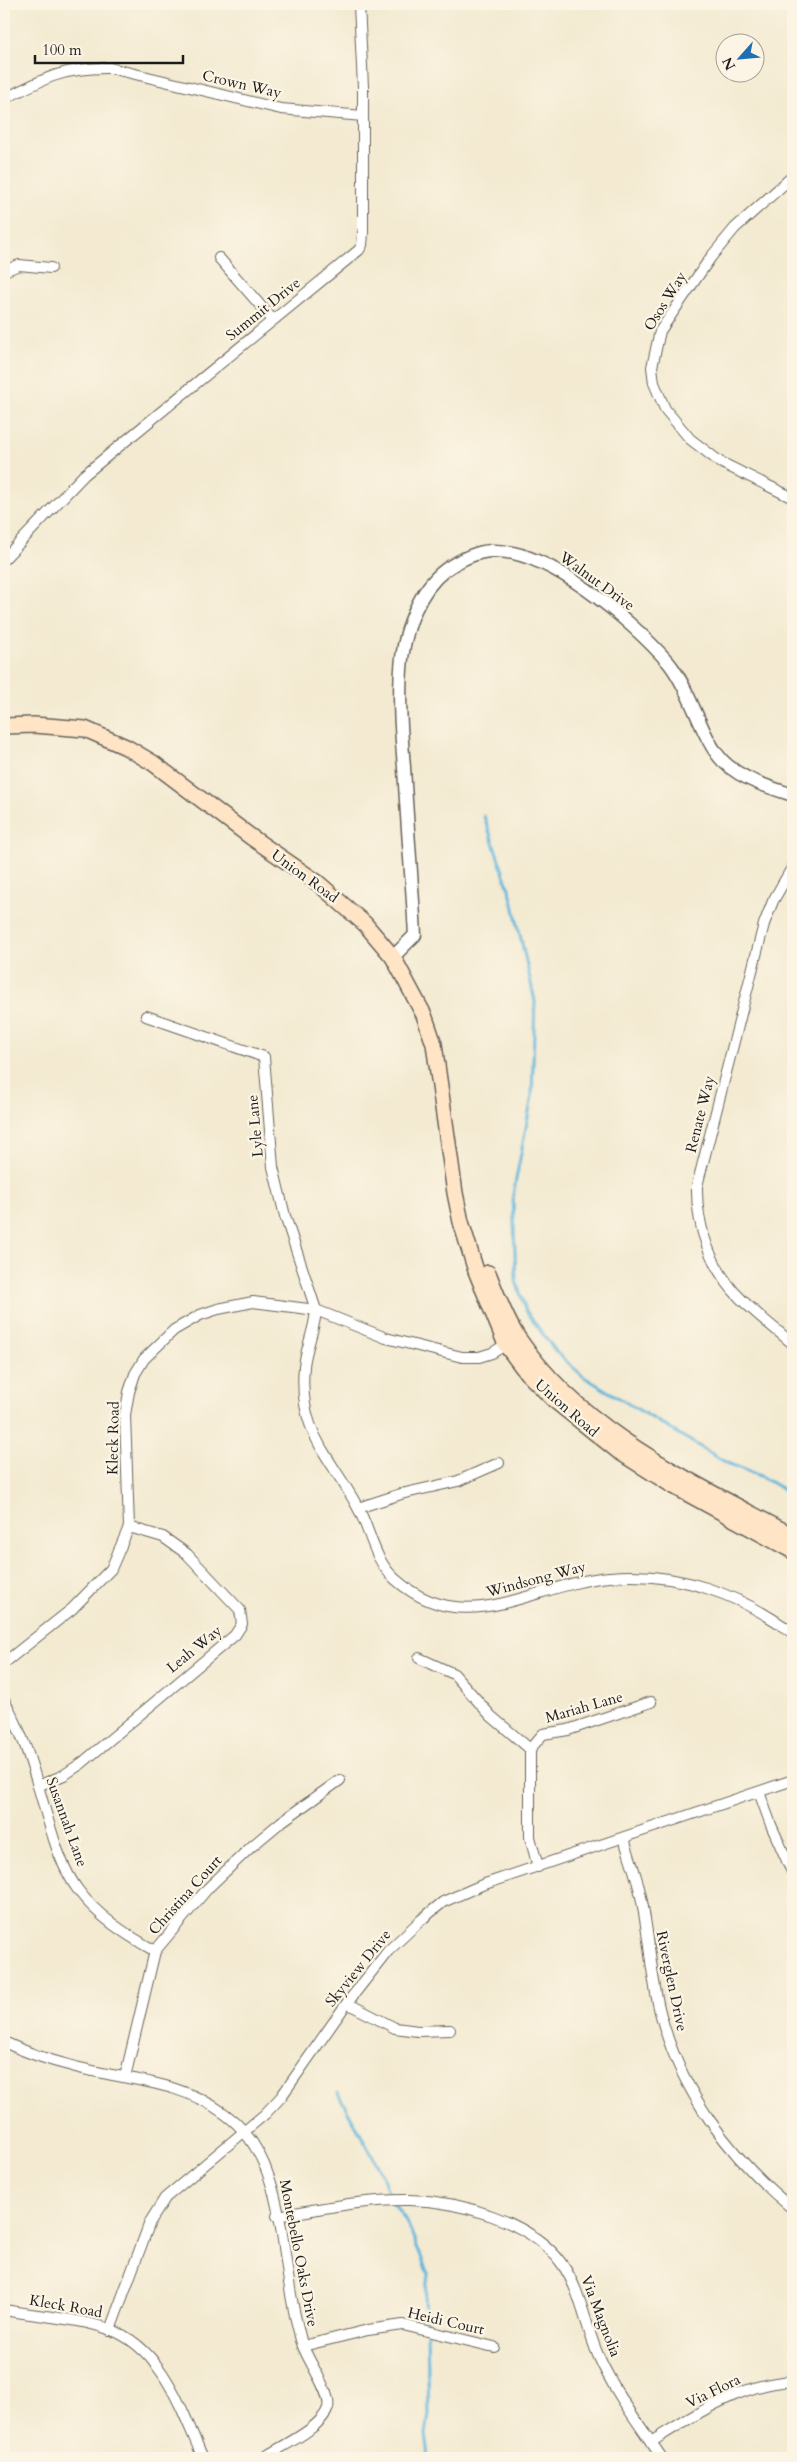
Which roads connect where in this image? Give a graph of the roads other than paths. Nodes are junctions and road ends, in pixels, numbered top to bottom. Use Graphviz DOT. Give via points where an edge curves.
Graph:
graph roads {
  1 [pos="360,4"];
  2 [pos="4,99"];
  3 [pos="363,116"];
  4 [pos="793,176"];
  5 [pos="219,258"];
  6 [pos="51,268"];
  7 [pos="4,271"];
  8 [pos="273,320"];
  9 [pos="793,498"];
  10 [pos="4,559"];
  11 [pos="4,726"];
  12 [pos="793,795"];
  13 [pos="793,866"];
  14 [pos="393,957"];
  15 [pos="146,1016"];
  16 [pos="316,1310"];
  17 [pos="512,1341"];
  18 [pos="793,1344"];
  19 [pos="500,1463"];
  20 [pos="358,1508"];
  21 [pos="129,1527"];
  22 [pos="793,1536"];
  23 [pos="793,1551"];
  24 [pos="793,1633"];
  25 [pos="419,1658"];
  26 [pos="4,1663"];
  27 [pos="4,1700"];
  28 [pos="651,1702"];
  29 [pos="530,1749"];
  30 [pos="340,1780"];
  31 [pos="793,1780"];
  32 [pos="38,1786"];
  33 [pos="759,1792"];
  34 [pos="624,1838"];
  35 [pos="538,1867"];
  36 [pos="793,1874"];
  37 [pos="155,1952"];
  38 [pos="348,2003"];
  39 [pos="450,2030"];
  40 [pos="4,2042"];
  41 [pos="125,2077"];
  42 [pos="245,2130"];
  43 [pos="793,2209"];
  44 [pos="277,2216"];
  45 [pos="4,2310"];
  46 [pos="110,2330"];
  47 [pos="303,2346"];
  48 [pos="494,2347"];
  49 [pos="793,2382"];
  50 [pos="651,2442"];
  51 [pos="202,2458"];
  52 [pos="263,2458"];
  53 [pos="662,2458"];
  1 -- 3 [label="street, Summit Drive"];
  2 -- 3 [label="street, Crown Way" via="66,70 110,68 281,109"];
  3 -- 8 [label="street, Summit Drive" via="362,245"];
  4 -- 9 [label="street, Osos Way" via="735,228 711,256 660,331 652,367 654,383 665,409 690,440 720,462"];
  5 -- 8 [label="street"];
  6 -- 7 [label="street" via="19,265"];
  8 -- 10 [label="street, Summit Drive" via="84,475"];
  11 -- 14 [label="main road, Union Road" via="84,730 153,762 324,889 365,924"];
  12 -- 14 [label="street, Walnut Drive" via="746,776 717,755 669,663 614,610 562,574 528,557 500,551 471,556 452,565 429,585 416,608 402,657 399,698 415,934"];
  13 -- 18 [label="street, Renate Way" via="764,924 697,1186 697,1208 701,1229 722,1275 740,1298"];
  14 -- 17 [label="main road, Union Road" via="424,1015 434,1044 461,1222 476,1271"];
  15 -- 16 [label="street, Lyle Lane" via="264,1057 273,1167 285,1216"];
  16 -- 17 [label="street, Kleck Road" via="386,1338 462,1357 479,1358"];
  16 -- 20 [label="street, Windsong Way" via="305,1364 303,1398 306,1416 315,1440"];
  16 -- 21 [label="street, Kleck Road" via="253,1302 218,1309 174,1330 144,1358 135,1374 125,1415"];
  17 -- 22 [label="main road, Union Road" via="561,1390 640,1452"];
  17 -- 23 [label="main road, Union Road" via="527,1373 554,1400 618,1451 670,1484"];
  19 -- 20 [label="street" via="458,1481"];
  20 -- 24 [label="street, Windsong Way" via="380,1561 394,1578 422,1597 442,1604 465,1609 486,1608 586,1580 648,1576 682,1580 731,1596 765,1613"];
  21 -- 26 [label="street, Kleck Road" via="111,1569 72,1609"];
  21 -- 32 [label="street, Leah Way" via="163,1537 187,1554 240,1610 242,1624 235,1635 82,1763"];
  25 -- 29 [label="street" via="454,1674 492,1716"];
  27 -- 32 [label="street, Susannah Lane" via="16,1721"];
  28 -- 29 [label="street, Mariah Lane" via="568,1730 543,1734"];
  29 -- 35 [label="street" via="530,1837"];
  30 -- 37 [label="street, Christina Court" via="251,1847 208,1888"];
  31 -- 33 [label="street, Skyview Drive"];
  32 -- 37 [label="street, Susannah Lane" via="64,1868 78,1890 115,1927"];
  33 -- 34 [label="street, Skyview Drive"];
  33 -- 36 [label="street"];
  34 -- 35 [label="street, Skyview Drive"];
  34 -- 43 [label="street, Riverglen Drive" via="640,1893 650,1962 667,2038 693,2094 724,2140 748,2168"];
  35 -- 38 [label="street, Skyview Drive" via="482,1885 444,1902 388,1951"];
  37 -- 41 [label="street, Christina Court"];
  38 -- 39 [label="street" via="395,2028"];
  38 -- 42 [label="street, Skyview Drive" via="281,2097"];
  40 -- 41 [label="street, Montebello Oaks Drive" via="72,2066"];
  41 -- 42 [label="street, Montebello Oaks Drive" via="178,2088 203,2099"];
  42 -- 44 [label="street, Montebello Oaks Drive" via="272,2184"];
  42 -- 46 [label="street, Skyview Drive" via="165,2198 150,2222"];
  44 -- 47 [label="street, Montebello Oaks Drive"];
  44 -- 50 [label="street, Via Magnolia" via="350,2204 410,2200 480,2213 512,2224 531,2235 551,2249 563,2265 575,2287 608,2376"];
  45 -- 46 [label="street, Kleck Road"];
  46 -- 51 [label="street, Kleck Road" via="138,2345 159,2368"];
  47 -- 48 [label="street, Heidi Court" via="403,2325"];
  47 -- 52 [label="street, Montebello Oaks Drive" via="326,2393 328,2406 317,2424"];
  49 -- 50 [label="street, Via Flora" via="758,2386 734,2396"];
  50 -- 53 [label="street, Via Magnolia"];
}
